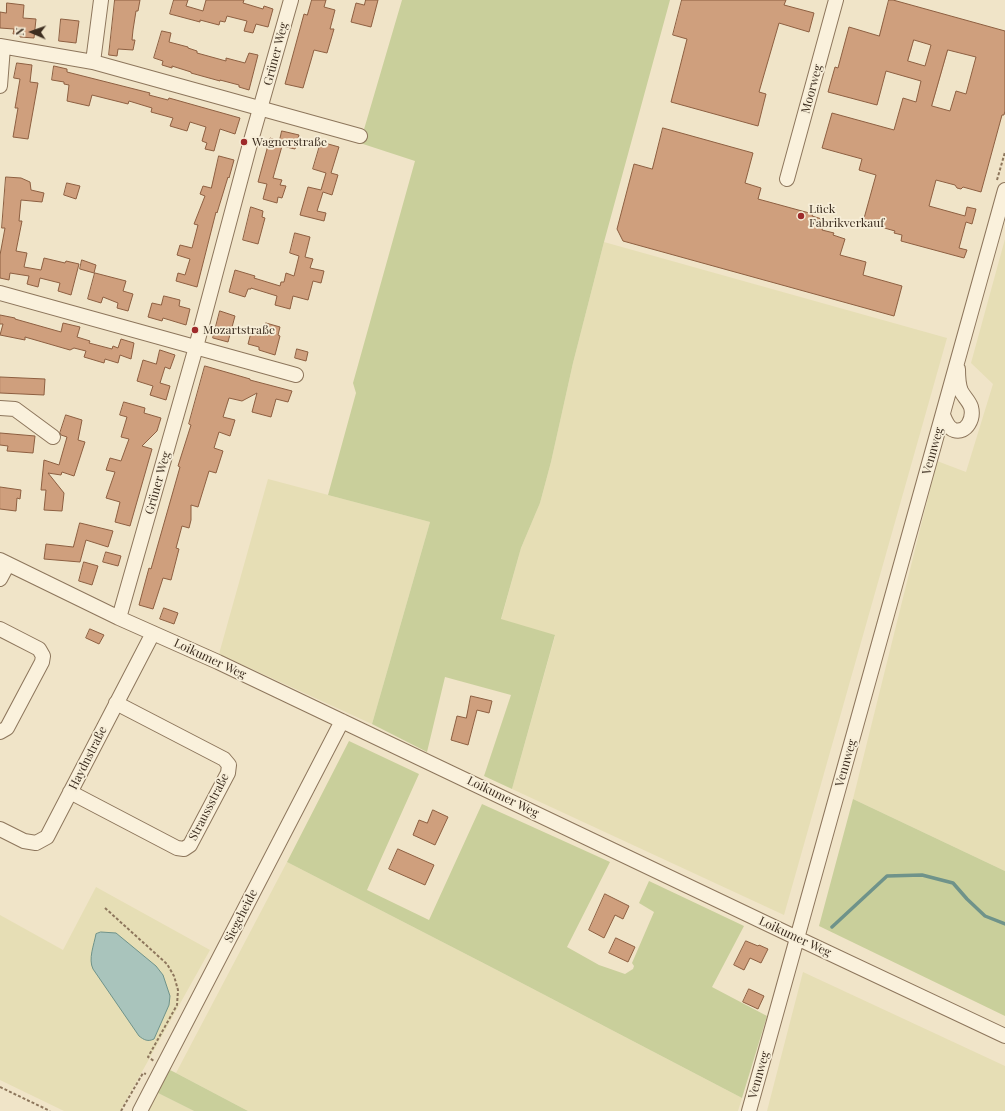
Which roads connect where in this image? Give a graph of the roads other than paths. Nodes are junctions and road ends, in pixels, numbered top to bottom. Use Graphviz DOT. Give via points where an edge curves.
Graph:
graph roads {
  1 [pos="101,0"];
  2 [pos="291,0"];
  3 [pos="836,0"];
  4 [pos="2,46"];
  5 [pos="93,62"];
  6 [pos="0,86"];
  7 [pos="261,108"];
  8 [pos="360,136"];
  9 [pos="787,179"];
  10 [pos="1005,190"];
  11 [pos="0,293"];
  12 [pos="196,347"];
  13 [pos="958,360"];
  14 [pos="296,375"];
  15 [pos="0,408"];
  16 [pos="942,415"];
  17 [pos="53,438"];
  18 [pos="2,571"];
  19 [pos="119,618"];
  20 [pos="0,629"];
  21 [pos="153,633"];
  22 [pos="116,703"];
  23 [pos="342,721"];
  24 [pos="0,732"];
  25 [pos="70,792"];
  26 [pos="0,829"];
  27 [pos="797,938"];
  28 [pos="1005,1036"];
  29 [pos="140,1111"];
  30 [pos="749,1111"];
  1 -- 5 [label="street"];
  2 -- 7 [label="street, Grüner Weg"];
  3 -- 9 [label="street, Moorweg"];
  4 -- 5 [label="street"];
  4 -- 6 [label="street"];
  5 -- 7 [label="street"];
  7 -- 8 [label="street"];
  7 -- 12 [label="street, Grüner Weg"];
  10 -- 13 [label="street, Vennweg"];
  11 -- 12 [label="street"];
  12 -- 14 [label="street"];
  12 -- 19 [label="street, Grüner Weg"];
  13 -- 16 [label="street, Vennweg"];
  13 -- 16 [label="street, Vennweg" via="959,384 971,406 972,415 966,428 953,430"];
  15 -- 17 [label="street" via="15,409"];
  16 -- 27 [label="street, Vennweg"];
  18 -- 19 [label="street, Loikumer Weg"];
  19 -- 21 [label="street, Loikumer Weg"];
  20 -- 24 [label="street" via="39,649 43,656 7,728"];
  21 -- 22 [label="street, Haydnstraße"];
  21 -- 23 [label="street, Loikumer Weg"];
  22 -- 25 [label="street, Haydnstraße"];
  22 -- 25 [label="street, Straussstraße" via="224,759 229,764 228,772 190,845 184,849 177,848"];
  23 -- 27 [label="street, Loikumer Weg"];
  23 -- 29 [label="street, Siegeheide"];
  25 -- 26 [label="street, Haydnstraße" via="47,837 36,843 24,841"];
  27 -- 28 [label="street, Loikumer Weg"];
  27 -- 30 [label="street, Vennweg"];
}
